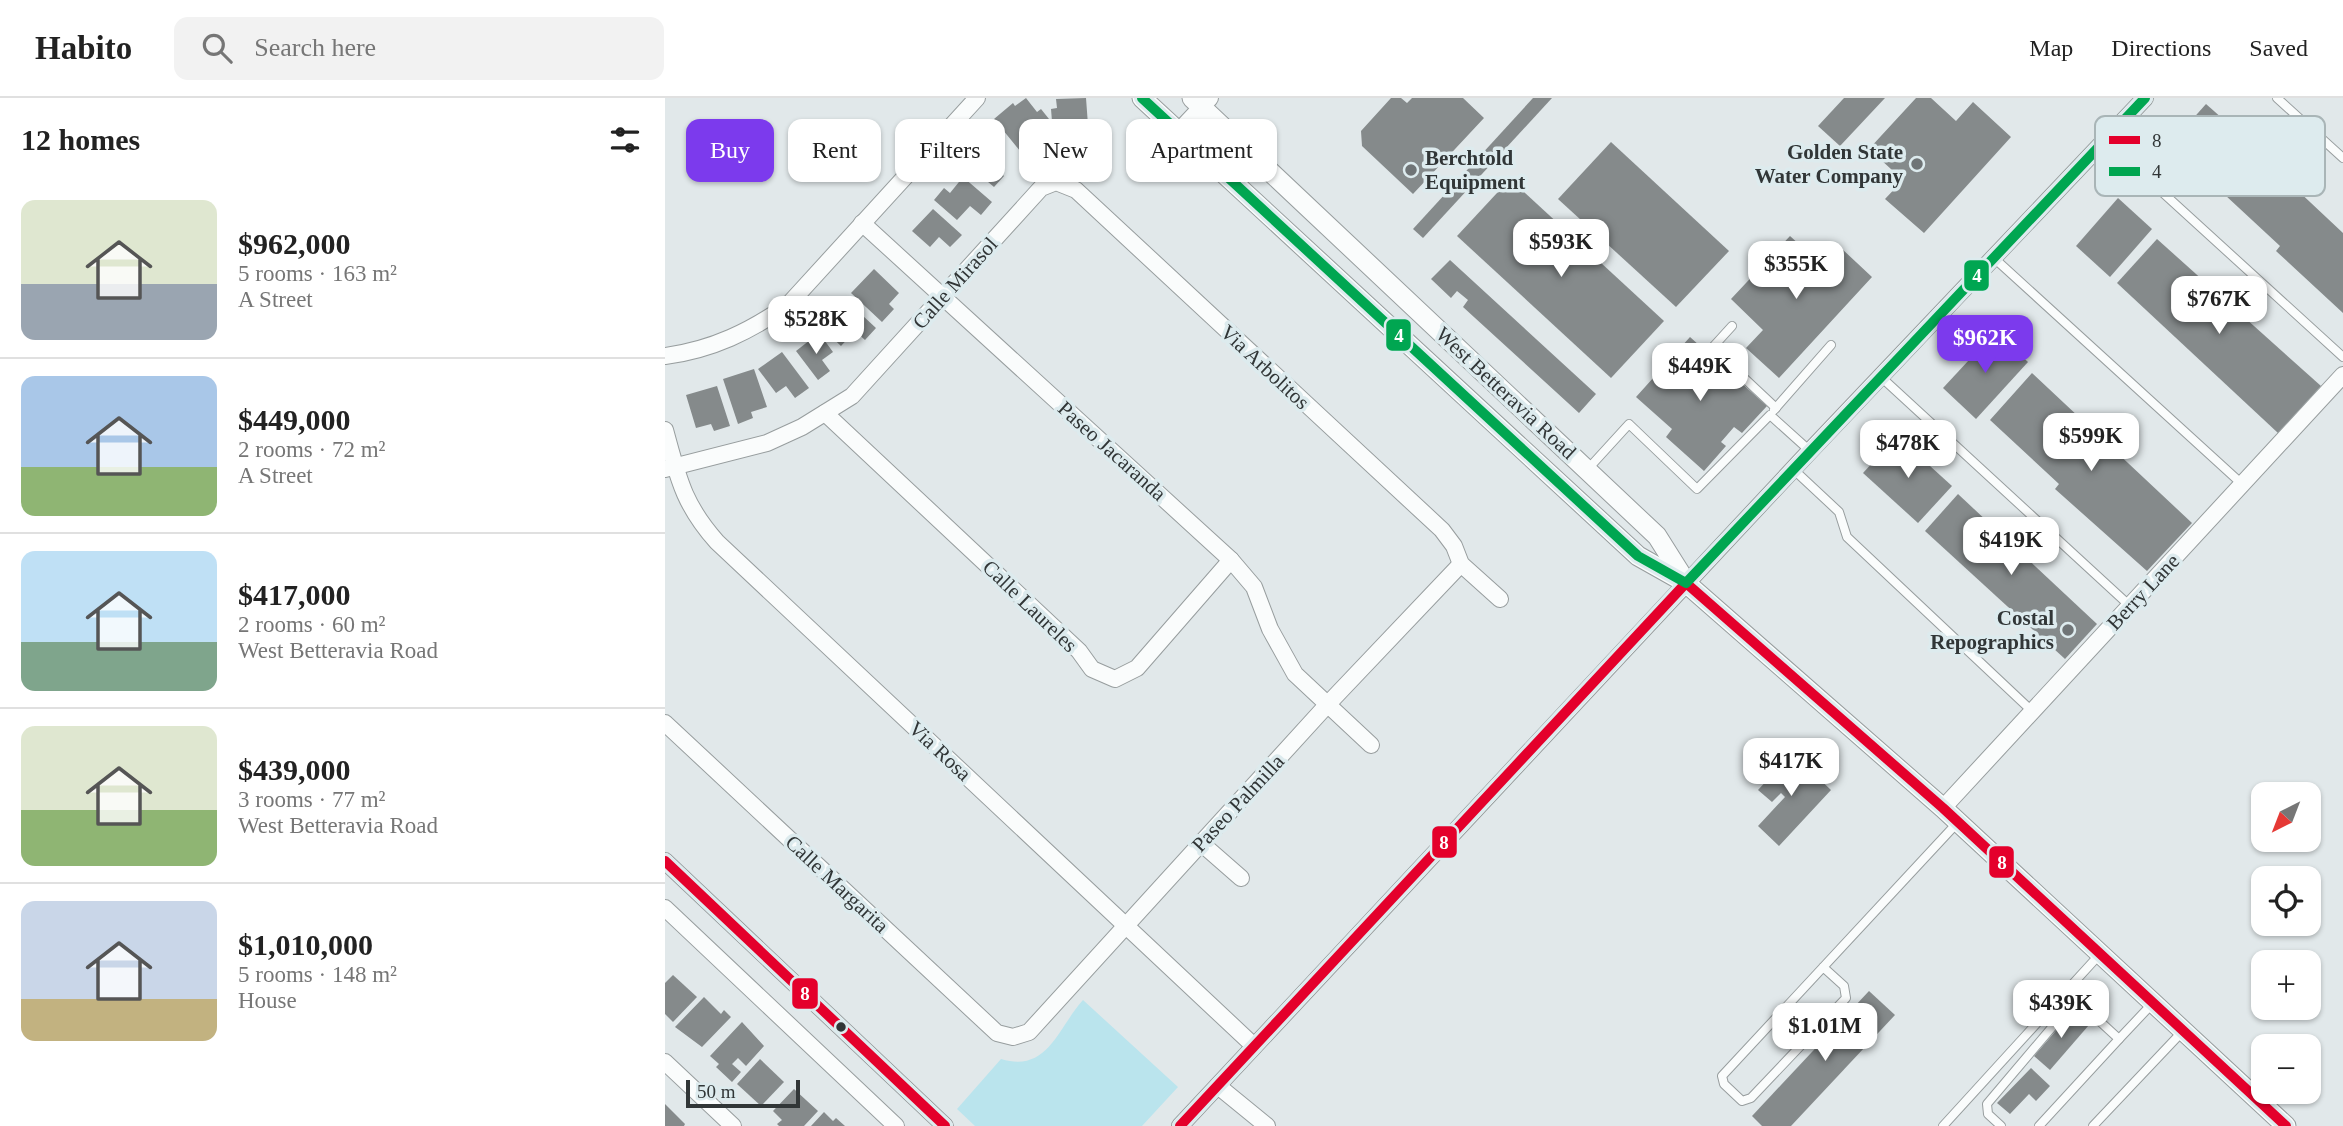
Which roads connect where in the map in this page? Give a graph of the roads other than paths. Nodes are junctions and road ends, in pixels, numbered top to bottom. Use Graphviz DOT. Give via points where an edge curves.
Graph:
graph roads {
  1 [pos="977,98"];
  2 [pos="1142,98"];
  3 [pos="2144,98"];
  4 [pos="2277,98"];
  5 [pos="1201,101"];
  6 [pos="2127,116"];
  7 [pos="2297,116"];
  8 [pos="1164,119"];
  9 [pos="1188,119"];
  10 [pos="2325,142"];
  11 [pos="2095,151"];
  12 [pos="2343,158"];
  13 [pos="1056,182"];
  14 [pos="1232,182"];
  15 [pos="2166,196"];
  16 [pos="862,223"];
  17 [pos="1994,258"];
  18 [pos="942,297"];
  19 [pos="1732,326"];
  20 [pos="1831,345"];
  21 [pos="665,356"];
  22 [pos="2343,357"];
  23 [pos="2343,375"];
  24 [pos="1881,377"];
  25 [pos="1776,408"];
  26 [pos="825,413"];
  27 [pos="1770,415"];
  28 [pos="665,430"];
  29 [pos="1810,451"];
  30 [pos="670,469"];
  31 [pos="1793,469"];
  32 [pos="1587,470"];
  33 [pos="2243,485"];
  34 [pos="1231,560"];
  35 [pos="1461,564"];
  36 [pos="1686,583"];
  37 [pos="1500,599"];
  38 [pos="2130,607"];
  39 [pos="1327,705"];
  40 [pos="2032,711"];
  41 [pos="665,723"];
  42 [pos="1371,745"];
  43 [pos="1943,808"];
  44 [pos="1958,822"];
  45 [pos="1201,843"];
  46 [pos="665,860"];
  47 [pos="1241,878"];
  48 [pos="665,908"];
  49 [pos="1125,925"];
  50 [pos="2100,954"];
  51 [pos="1823,967"];
  52 [pos="2153,1003"];
  53 [pos="2183,1031"];
  54 [pos="1013,1037"];
  55 [pos="2119,1039"];
  56 [pos="1254,1046"];
  57 [pos="665,1062"];
  58 [pos="1218,1086"];
  59 [pos="726,1124"];
  60 [pos="896,1126"];
  61 [pos="945,1126"];
  62 [pos="1179,1126"];
  63 [pos="1267,1126"];
  64 [pos="1943,1126"];
  65 [pos="2001,1126"];
  66 [pos="2039,1126"];
  67 [pos="2092,1126"];
  68 [pos="2286,1126"];
  1 -- 16 [label="street"];
  2 -- 8 [label="street, West Betteravia Road"];
  3 -- 6 [label="street"];
  4 -- 7 [label="lane"];
  5 -- 9 [label="street"];
  5 -- 32 [label="street, West Betteravia Road"];
  10 -- 12 [label="lane"];
  11 -- 17 [label="street"];
  13 -- 18 [label="street, Calle Mirasol" via="1041,188"];
  13 -- 35 [label="street, Via Arbolitos" via="1076,190 1442,530"];
  14 -- 36 [label="street, West Betteravia Road" via="1638,556"];
  15 -- 22 [label="lane"];
  16 -- 18 [label="street, Paseo Jacaranda"];
  16 -- 21 [label="street" via="789,304 757,327 726,341"];
  17 -- 24 [label="street"];
  17 -- 33 [label="lane"];
  18 -- 26 [label="street, Calle Mirasol" via="852,396"];
  18 -- 34 [label="street, Paseo Jacaranda"];
  19 -- 25 [label="lane" via="1712,348"];
  20 -- 25 [label="lane"];
  23 -- 33 [label="street, Berry Lane"];
  24 -- 29 [label="street"];
  24 -- 38 [label="lane"];
  25 -- 27 [label="lane"];
  26 -- 30 [label="street, Calle Mirasol" via="767,443"];
  26 -- 34 [label="street, Calle Laureles" via="1092,668 1115,679 1137,668"];
  27 -- 29 [label="lane"];
  27 -- 32 [label="lane" via="1697,489 1629,424"];
  28 -- 30 [label="street, Via Rosa"];
  29 -- 31 [label="street"];
  30 -- 49 [label="street, Via Rosa" via="696,519 717,542"];
  31 -- 36 [label="street"];
  31 -- 40 [label="lane" via="1839,512 1847,537"];
  32 -- 36 [label="street, West Betteravia Road" via="1657,536"];
  33 -- 38 [label="street, Berry Lane"];
  34 -- 39 [label="street, Paseo Jacaranda" via="1254,587 1295,674"];
  35 -- 37 [label="street"];
  35 -- 39 [label="street, Paseo Palmilla"];
  36 -- 43 [label="street, West Betteravia Road"];
  36 -- 56 [label="street"];
  38 -- 40 [label="street, Berry Lane"];
  39 -- 42 [label="street, Paseo Jacaranda"];
  39 -- 45 [label="street, Paseo Palmilla"];
  40 -- 43 [label="street, Berry Lane"];
  41 -- 54 [label="street, Calle Margarita" via="997,1033"];
  43 -- 44 [label="street, West Betteravia Road"];
  44 -- 50 [label="street, West Betteravia Road"];
  44 -- 51 [label="lane"];
  45 -- 47 [label="street"];
  45 -- 49 [label="street, Paseo Palmilla"];
  46 -- 61 [label="street"];
  48 -- 60 [label="street"];
  49 -- 54 [label="street, Paseo Palmilla" via="1029,1032"];
  49 -- 56 [label="street, Via Rosa"];
  50 -- 52 [label="street, West Betteravia Road"];
  50 -- 64 [label="lane"];
  51 -- 51 [label="lane" via="1722,1076 1742,1101 1751,1098 1846,998 1844,986"];
  52 -- 53 [label="street, West Betteravia Road"];
  52 -- 55 [label="lane"];
  53 -- 67 [label="lane"];
  53 -- 68 [label="street, West Betteravia Road"];
  55 -- 65 [label="lane" via="2082,1005 2070,1006 1987,1104 1988,1114"];
  55 -- 66 [label="lane"];
  56 -- 58 [label="street"];
  57 -- 59 [label="street"];
  58 -- 62 [label="street"];
  58 -- 63 [label="street"];
}
